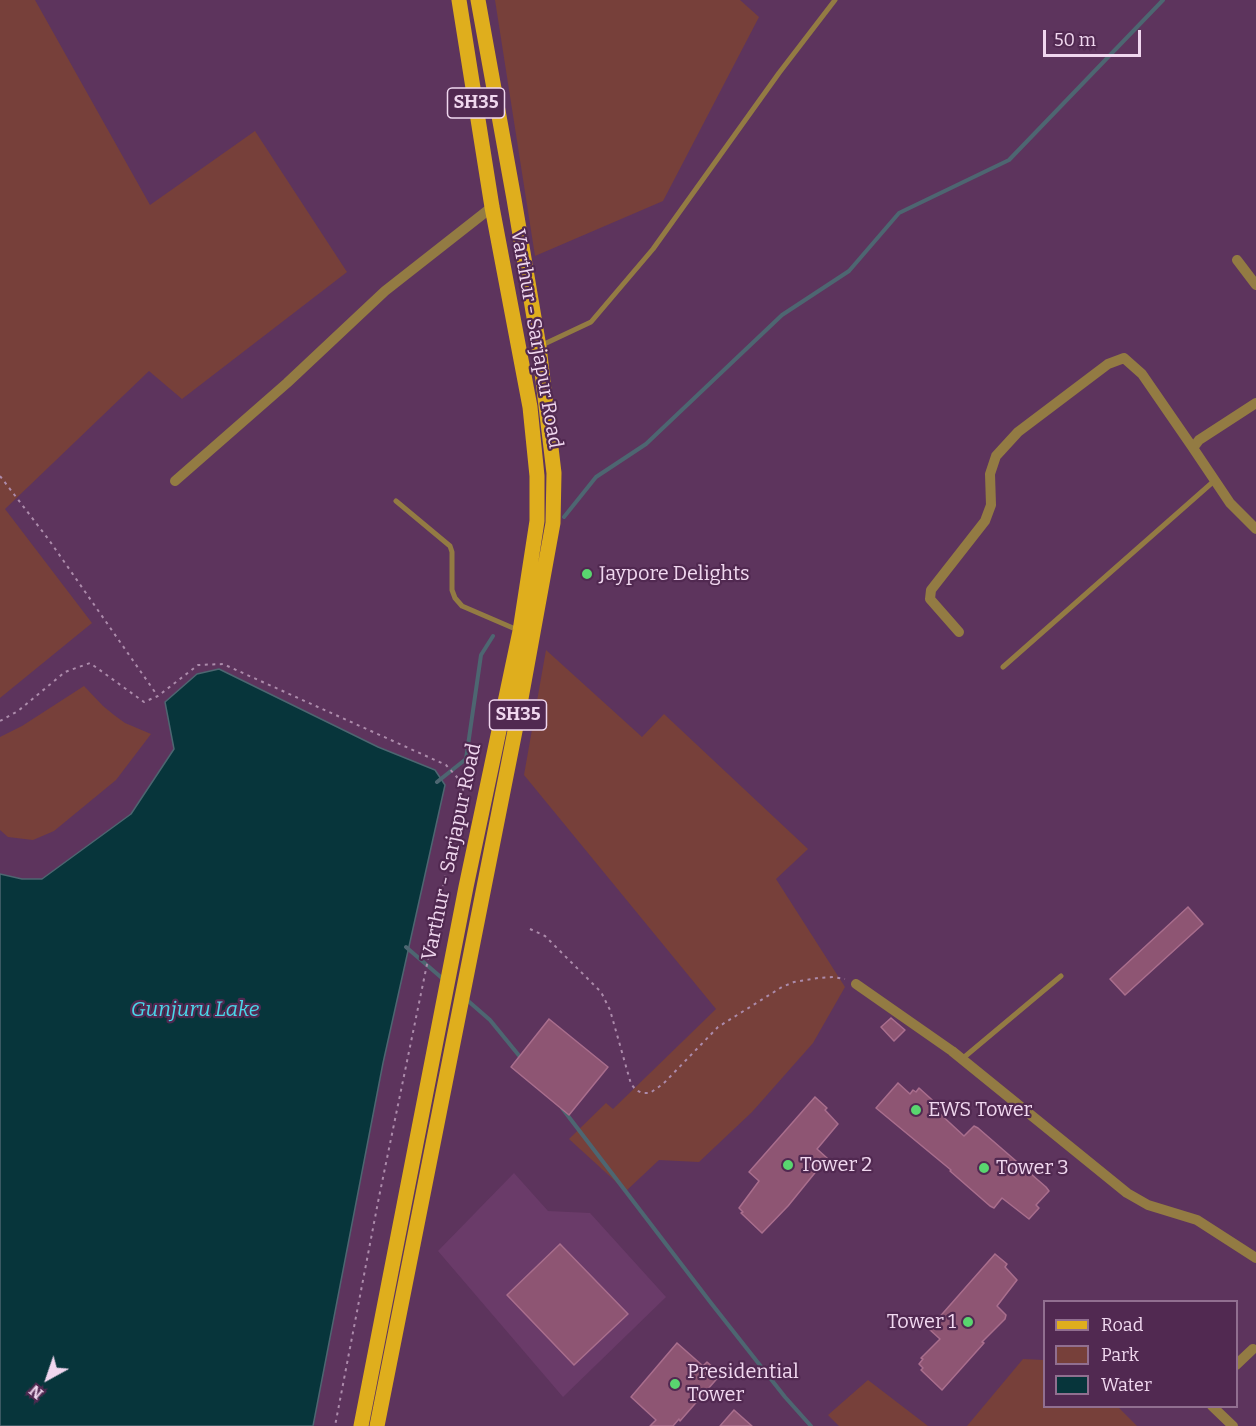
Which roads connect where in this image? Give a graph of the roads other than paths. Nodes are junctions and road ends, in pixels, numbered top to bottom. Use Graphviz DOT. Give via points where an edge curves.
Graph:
graph roads {
  1 [pos="459,0"];
  2 [pos="478,0"];
  3 [pos="835,0"];
  4 [pos="492,207"];
  5 [pos="1238,260"];
  6 [pos="1256,285"];
  7 [pos="539,347"];
  8 [pos="1256,403"];
  9 [pos="1193,448"];
  10 [pos="175,481"];
  11 [pos="1214,481"];
  12 [pos="396,501"];
  13 [pos="1256,529"];
  14 [pos="520,631"];
  15 [pos="959,632"];
  16 [pos="1003,667"];
  17 [pos="1061,976"];
  18 [pos="856,984"];
  19 [pos="962,1059"];
  20 [pos="1256,1258"];
  21 [pos="1253,1349"];
  22 [pos="1238,1363"];
  23 [pos="1213,1408"];
  24 [pos="361,1426"];
  25 [pos="377,1426"];
  26 [pos="1233,1426"];
  1 -- 4 [label="main road, Varthur - Sarjapur Road / SH35"];
  2 -- 7 [label="main road, Varthur - Sarjapur Road / SH35"];
  3 -- 7 [label="lane" via="653,249 591,322"];
  4 -- 10 [label="street" via="385,291"];
  4 -- 14 [label="main road, Varthur - Sarjapur Road / SH35" via="530,407 537,476 537,521"];
  5 -- 6 [label="street"];
  7 -- 25 [label="main road, Varthur - Sarjapur Road / SH35" via="554,473 553,523"];
  8 -- 9 [label="street" via="1199,440"];
  9 -- 11 [label="street"];
  9 -- 15 [label="street" via="1142,374 1124,358 1108,364 1018,432 996,456 990,474 992,505 985,521 931,590 930,599"];
  11 -- 13 [label="street"];
  11 -- 16 [label="lane"];
  12 -- 14 [label="lane" via="450,546 452,590 462,606"];
  14 -- 24 [label="main road, Varthur - Sarjapur Road / SH35" via="463,899"];
  17 -- 19 [label="lane"];
  18 -- 19 [label="street"];
  19 -- 20 [label="street" via="1126,1193 1148,1205 1197,1220"];
  21 -- 22 [label="street"];
  23 -- 26 [label="street"];
}
